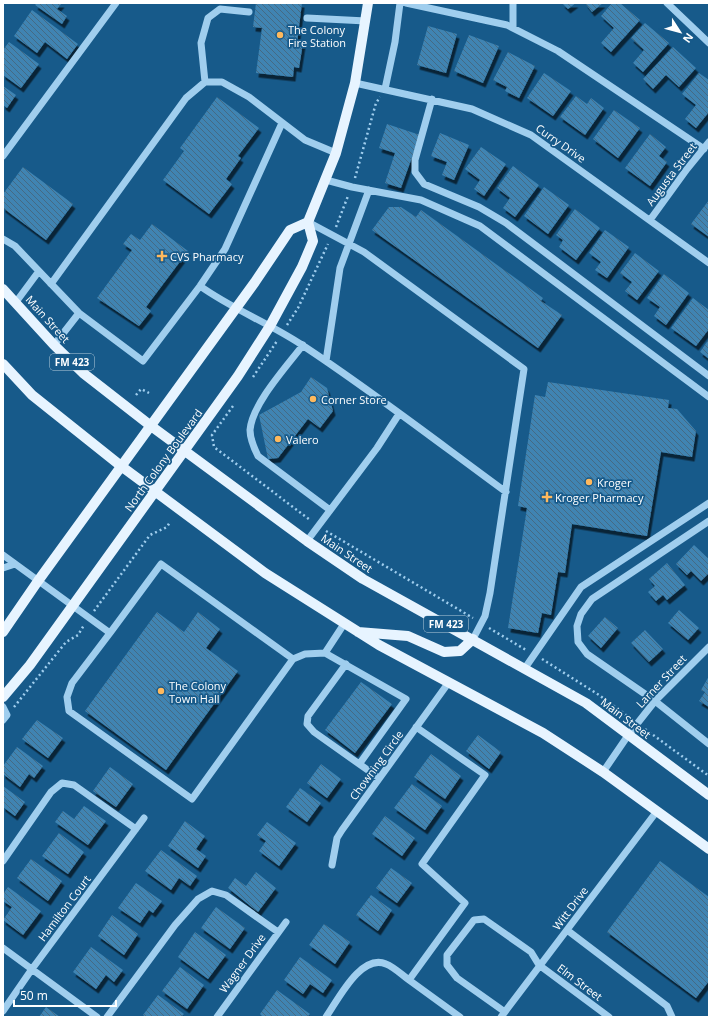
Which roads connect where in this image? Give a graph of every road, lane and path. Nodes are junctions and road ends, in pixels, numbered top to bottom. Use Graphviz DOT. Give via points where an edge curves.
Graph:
graph roads {
  1 [pos="116,3"];
  2 [pos="368,3"];
  3 [pos="400,3"];
  4 [pos="406,3"];
  5 [pos="513,3"];
  6 [pos="667,3"];
  7 [pos="250,12"];
  8 [pos="307,18"];
  9 [pos="366,21"];
  10 [pos="513,28"];
  11 [pos="709,42"];
  12 [pos="205,82"];
  13 [pos="355,83"];
  14 [pos="385,89"];
  15 [pos="432,99"];
  16 [pos="282,123"];
  17 [pos="709,142"];
  18 [pos="704,149"];
  19 [pos="336,153"];
  20 [pos="3,156"];
  21 [pos="326,180"];
  22 [pos="352,187"];
  23 [pos="369,190"];
  24 [pos="650,220"];
  25 [pos="308,222"];
  26 [pos="332,235"];
  27 [pos="3,239"];
  28 [pos="349,243"];
  29 [pos="709,263"];
  30 [pos="39,271"];
  31 [pos="51,284"];
  32 [pos="200,286"];
  33 [pos="3,289"];
  34 [pos="16,302"];
  35 [pos="235,309"];
  36 [pos="79,313"];
  37 [pos="270,326"];
  38 [pos="282,332"];
  39 [pos="54,345"];
  40 [pos="302,345"];
  41 [pos="326,361"];
  42 [pos="3,364"];
  43 [pos="709,376"];
  44 [pos="248,383"];
  45 [pos="149,393"];
  46 [pos="136,395"];
  47 [pos="709,397"];
  48 [pos="235,403"];
  49 [pos="399,414"];
  50 [pos="151,426"];
  51 [pos="185,450"];
  52 [pos="121,466"];
  53 [pos="155,491"];
  54 [pos="506,492"];
  55 [pos="709,503"];
  56 [pos="330,510"];
  57 [pos="709,521"];
  58 [pos="318,526"];
  59 [pos="307,541"];
  60 [pos="3,555"];
  61 [pos="15,564"];
  62 [pos="3,568"];
  63 [pos="38,581"];
  64 [pos="73,605"];
  65 [pos="344,624"];
  66 [pos="482,624"];
  67 [pos="3,632"];
  68 [pos="356,632"];
  69 [pos="110,633"];
  70 [pos="473,640"];
  71 [pos="709,647"];
  72 [pos="325,653"];
  73 [pos="534,655"];
  74 [pos="293,659"];
  75 [pos="346,664"];
  76 [pos="525,668"];
  77 [pos="449,682"];
  78 [pos="3,697"];
  79 [pos="655,701"];
  80 [pos="3,707"];
  81 [pos="3,720"];
  82 [pos="637,723"];
  83 [pos="416,727"];
  84 [pos="629,734"];
  85 [pos="709,744"];
  86 [pos="360,763"];
  87 [pos="602,772"];
  88 [pos="709,776"];
  89 [pos="379,778"];
  90 [pos="709,795"];
  91 [pos="657,811"];
  92 [pos="144,818"];
  93 [pos="136,829"];
  94 [pos="709,849"];
  95 [pos="3,861"];
  96 [pos="332,865"];
  97 [pos="286,922"];
  98 [pos="567,930"];
  99 [pos="278,932"];
  100 [pos="3,948"];
  101 [pos="539,965"];
  102 [pos="32,969"];
  103 [pos="409,980"];
  104 [pos="3,1011"];
  105 [pos="503,1014"];
  106 [pos="98,1017"];
  107 [pos="107,1017"];
  108 [pos="217,1017"];
  109 [pos="326,1017"];
  110 [pos="460,1017"];
  111 [pos="609,1017"];
  112 [pos="672,1017"];
  1 -- 20 [label="street"];
  2 -- 9 [label="main road"];
  3 -- 14 [label="street"];
  4 -- 10 [label="street"];
  5 -- 10 [label="street"];
  6 -- 11 [label="street"];
  7 -- 12 [label="street" via="220,9 208,18 201,43"];
  8 -- 9 [label="street"];
  9 -- 13 [label="main road"];
  10 -- 18 [label="street" via="558,51"];
  12 -- 16 [label="street" via="222,82 249,97"];
  12 -- 31 [label="street" via="186,98"];
  13 -- 14 [label="street, Curry Drive"];
  13 -- 19 [label="main road"];
  14 -- 15 [label="street, Curry Drive"];
  14 -- 22 [label="path" via="376,103"];
  15 -- 24 [label="street, Curry Drive" via="472,109 531,135"];
  15 -- 43 [label="street" via="415,160 415,172 424,184 479,207 506,223"];
  16 -- 19 [label="street" via="305,140"];
  16 -- 32 [label="street" via="225,249"];
  17 -- 18 [label="street, Augusta Street"];
  18 -- 24 [label="street, Augusta Street"];
  19 -- 21 [label="main road"];
  21 -- 22 [label="street"];
  21 -- 25 [label="main road"];
  22 -- 23 [label="street"];
  22 -- 26 [label="path"];
  23 -- 28 [label="street"];
  23 -- 47 [label="street" via="421,200 480,226"];
  24 -- 29 [label="street, Curry Drive"];
  25 -- 26 [label="street"];
  25 -- 35 [label="main road" via="290,230"];
  25 -- 37 [label="main road, North Colony Boulevard" via="313,241 302,268"];
  26 -- 28 [label="street"];
  26 -- 38 [label="path" via="298,308"];
  27 -- 30 [label="street" via="15,246"];
  28 -- 41 [label="street" via="340,268"];
  28 -- 54 [label="street" via="524,369"];
  30 -- 31 [label="street"];
  30 -- 34 [label="street"];
  31 -- 36 [label="street"];
  32 -- 35 [label="street"];
  32 -- 36 [label="street" via="143,361"];
  33 -- 34 [label="main road, Main Street / FM 423"];
  34 -- 39 [label="main road, Main Street / FM 423"];
  35 -- 37 [label="street"];
  35 -- 50 [label="main road"];
  36 -- 39 [label="street"];
  37 -- 38 [label="street"];
  37 -- 51 [label="main road, North Colony Boulevard"];
  38 -- 40 [label="street"];
  38 -- 44 [label="path"];
  39 -- 50 [label="main road, Main Street / FM 423" via="83,373"];
  40 -- 41 [label="street"];
  40 -- 56 [label="street" via="255,410 250,430 252,444 258,456"];
  41 -- 49 [label="street"];
  42 -- 52 [label="main road" via="32,395"];
  45 -- 46 [label="path" via="141,389"];
  48 -- 58 [label="path" via="212,435 214,447"];
  49 -- 54 [label="street"];
  49 -- 56 [label="street"];
  50 -- 51 [label="main road, Main Street / FM 423"];
  50 -- 52 [label="main road"];
  51 -- 53 [label="main road, North Colony Boulevard"];
  51 -- 59 [label="main road, Main Street / FM 423"];
  52 -- 53 [label="main road"];
  52 -- 63 [label="main road"];
  53 -- 64 [label="main road, North Colony Boulevard"];
  53 -- 65 [label="main road" via="265,573"];
  54 -- 66 [label="street" via="490,593"];
  55 -- 73 [label="street" via="581,587"];
  56 -- 58 [label="street"];
  57 -- 79 [label="street" via="592,599 581,614 577,626 578,642 587,654"];
  58 -- 59 [label="street"];
  58 -- 66 [label="path"];
  59 -- 70 [label="main road, Main Street / FM 423" via="363,579"];
  60 -- 61 [label="street"];
  61 -- 62 [label="street"];
  61 -- 63 [label="street"];
  63 -- 64 [label="street"];
  63 -- 67 [label="main road"];
  64 -- 69 [label="street"];
  64 -- 78 [label="main road, North Colony Boulevard" via="30,665"];
  65 -- 68 [label="main road"];
  65 -- 72 [label="street"];
  66 -- 70 [label="street"];
  66 -- 73 [label="path"];
  68 -- 70 [label="main road" via="408,636 444,652 460,652"];
  68 -- 77 [label="main road"];
  69 -- 74 [label="street" via="161,564"];
  69 -- 74 [label="street" via="72,683 67,697 69,711 192,799"];
  70 -- 76 [label="main road, Main Street / FM 423"];
  71 -- 79 [label="street, Larner Street"];
  72 -- 74 [label="street" via="305,654"];
  72 -- 75 [label="street"];
  73 -- 76 [label="street"];
  73 -- 82 [label="path" via="599,695"];
  75 -- 86 [label="street" via="308,716 307,724 314,732"];
  75 -- 86 [label="street" via="406,699"];
  76 -- 84 [label="main road, Main Street / FM 423" via="586,703"];
  77 -- 83 [label="street, Chowning Circle"];
  77 -- 87 [label="main road" via="543,733"];
  79 -- 82 [label="street, Larner Street"];
  79 -- 85 [label="street"];
  80 -- 81 [label="street" via="7,715"];
  82 -- 84 [label="street, Larner Street"];
  82 -- 88 [label="path"];
  83 -- 89 [label="street, Chowning Circle"];
  83 -- 103 [label="street" via="485,776 422,864 465,903"];
  84 -- 87 [label="street, Larner Street"];
  84 -- 90 [label="main road, Main Street / FM 423"];
  86 -- 89 [label="street"];
  87 -- 91 [label="main road"];
  89 -- 96 [label="street, Chowning Circle" via="338,838"];
  91 -- 94 [label="main road"];
  91 -- 98 [label="street, Witt Drive"];
  92 -- 93 [label="street, Hamilton Court"];
  93 -- 95 [label="street" via="74,785 62,783 51,792"];
  93 -- 102 [label="street, Hamilton Court"];
  97 -- 99 [label="street, Wagner Drive"];
  98 -- 101 [label="street, Witt Drive"];
  98 -- 112 [label="street" via="667,1006"];
  99 -- 107 [label="street" via="226,895 212,891 198,899 175,925"];
  99 -- 108 [label="street, Wagner Drive"];
  100 -- 102 [label="street"];
  101 -- 105 [label="street, Witt Drive"];
  101 -- 105 [label="street, Elm Street" via="531,952 484,919 474,920 447,955 447,965 457,978"];
  101 -- 111 [label="street, Elm Street"];
  102 -- 104 [label="street, Hamilton Court"];
  102 -- 106 [label="street"];
  103 -- 109 [label="street" via="386,963 372,962 361,968"];
  103 -- 110 [label="street"];
}
